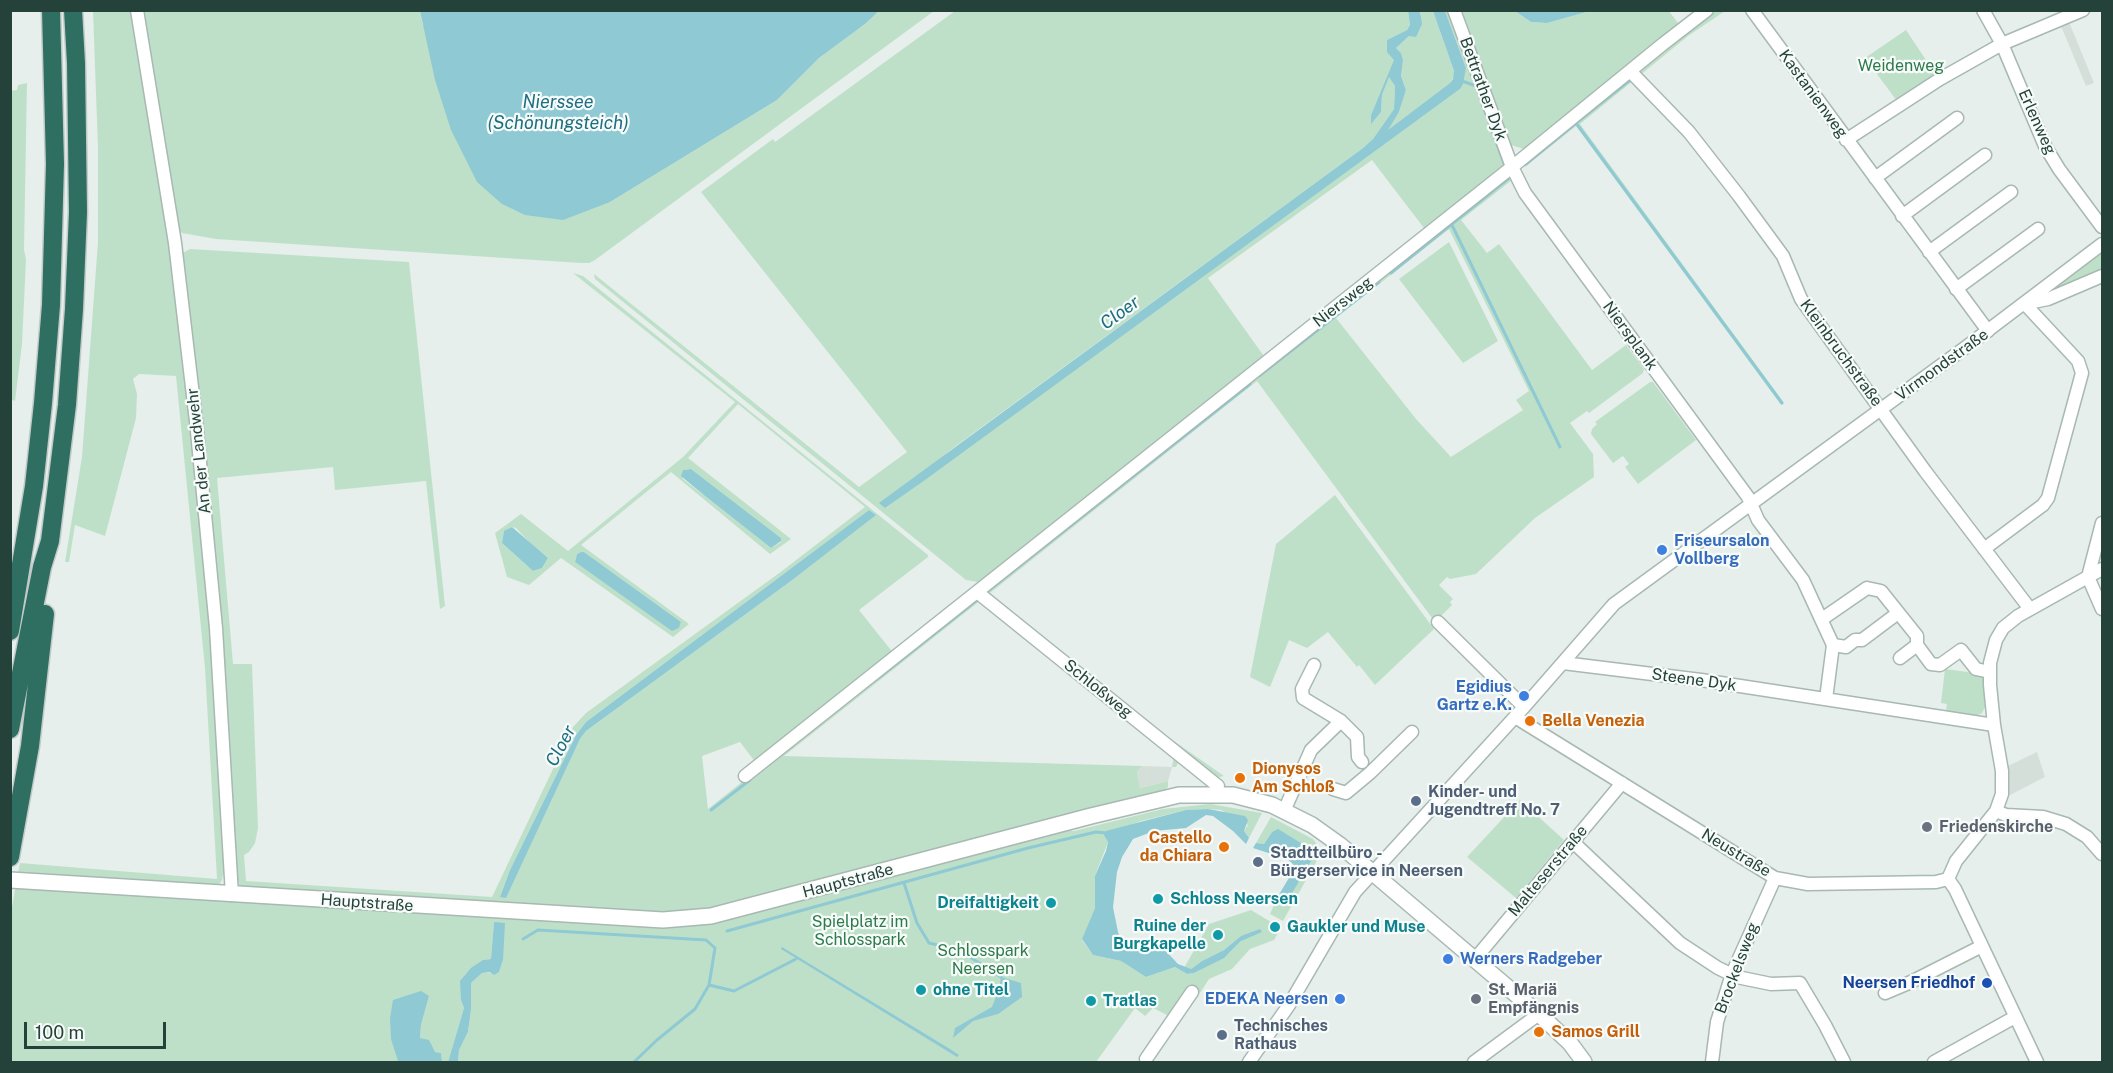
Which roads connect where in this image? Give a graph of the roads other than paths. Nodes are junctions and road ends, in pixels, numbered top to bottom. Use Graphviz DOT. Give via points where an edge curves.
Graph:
graph roads {
  1 [pos="51,10"];
  2 [pos="73,10"];
  3 [pos="137,10"];
  4 [pos="1454,10"];
  5 [pos="1707,10"];
  6 [pos="1752,10"];
  7 [pos="1983,10"];
  8 [pos="2083,10"];
  9 [pos="2002,44"];
  10 [pos="1630,71"];
  11 [pos="1957,118"];
  12 [pos="1846,140"];
  13 [pos="1985,155"];
  14 [pos="1512,167"];
  15 [pos="1875,178"];
  16 [pos="2011,192"];
  17 [pos="1902,216"];
  18 [pos="2103,227"];
  19 [pos="2038,229"];
  20 [pos="2103,244"];
  21 [pos="1929,252"];
  22 [pos="2103,276"];
  23 [pos="1956,289"];
  24 [pos="2024,303"];
  25 [pos="1988,331"];
  26 [pos="1881,409"];
  27 [pos="1751,504"];
  28 [pos="2103,523"];
  29 [pos="50,541"];
  30 [pos="1984,549"];
  31 [pos="2103,569"];
  32 [pos="20,575"];
  33 [pos="2088,577"];
  34 [pos="978,592"];
  35 [pos="10,596"];
  36 [pos="2030,609"];
  37 [pos="2103,609"];
  38 [pos="1898,613"];
  39 [pos="1822,619"];
  40 [pos="1438,622"];
  41 [pos="10,631"];
  42 [pos="1833,645"];
  43 [pos="1917,645"];
  44 [pos="1900,657"];
  45 [pos="1563,663"];
  46 [pos="1314,664"];
  47 [pos="1990,672"];
  48 [pos="1826,699"];
  49 [pos="1524,707"];
  50 [pos="1515,717"];
  51 [pos="1341,721"];
  52 [pos="1994,725"];
  53 [pos="10,729"];
  54 [pos="1412,732"];
  55 [pos="1362,762"];
  56 [pos="745,776"];
  57 [pos="1622,783"];
  58 [pos="1218,786"];
  59 [pos="1332,789"];
  60 [pos="1284,810"];
  61 [pos="1996,811"];
  62 [pos="1573,842"];
  63 [pos="11,854"];
  64 [pos="2103,854"];
  65 [pos="1372,872"];
  66 [pos="1775,878"];
  67 [pos="1948,879"];
  68 [pos="10,880"];
  69 [pos="232,894"];
  70 [pos="1982,946"];
  71 [pos="1475,959"];
  72 [pos="1732,974"];
  73 [pos="1192,992"];
  74 [pos="1885,993"];
  75 [pos="1539,1014"];
  76 [pos="2015,1017"];
  77 [pos="1147,1061"];
  78 [pos="1249,1062"];
  79 [pos="1474,1062"];
  80 [pos="1584,1062"];
  81 [pos="1712,1062"];
  82 [pos="1844,1062"];
  83 [pos="1934,1062"];
  84 [pos="2037,1062"];
  1 -- 32 [label="highway" via="55,164 51,305 40,434"];
  2 -- 29 [label="highway" via="77,257 67,405"];
  3 -- 69 [label="street, An der Landwehr" via="175,243 196,421 215,622"];
  4 -- 14 [label="street, Bettrather Dyk"];
  5 -- 10 [label="street, Niersweg"];
  6 -- 12 [label="street, Kastanienweg"];
  7 -- 9 [label="street, Erlenweg"];
  8 -- 9 [label="street"];
  9 -- 12 [label="street" via="1934,82"];
  9 -- 18 [label="street, Erlenweg" via="2045,146"];
  10 -- 14 [label="street, Niersweg"];
  10 -- 26 [label="street, Kleinbruchstraße" via="1689,132 1739,196 1783,256 1801,299"];
  11 -- 15 [label="street"];
  12 -- 15 [label="street, Kastanienweg"];
  13 -- 17 [label="street"];
  14 -- 27 [label="street, Niersplank" via="1531,201"];
  14 -- 34 [label="street, Niersweg"];
  15 -- 17 [label="street, Kastanienweg"];
  16 -- 21 [label="street"];
  17 -- 21 [label="street, Kastanienweg"];
  19 -- 23 [label="street"];
  20 -- 24 [label="street, Virmondstraße"];
  21 -- 23 [label="street, Kastanienweg"];
  22 -- 24 [label="street" via="2048,299"];
  23 -- 25 [label="street, Kastanienweg"];
  24 -- 25 [label="street, Virmondstraße"];
  24 -- 30 [label="street" via="2078,361 2082,373 2048,498"];
  25 -- 26 [label="street, Virmondstraße"];
  26 -- 27 [label="street, Virmondstraße"];
  26 -- 30 [label="street, Kleinbruchstraße"];
  27 -- 39 [label="street" via="1758,520 1803,580"];
  27 -- 45 [label="street, Virmondstraße" via="1621,597"];
  28 -- 33 [label="street"];
  29 -- 53 [label="highway"];
  29 -- 63 [label="highway" via="52,568 34,714"];
  30 -- 36 [label="street, Kleinbruchstraße"];
  31 -- 33 [label="street"];
  32 -- 35 [label="highway"];
  32 -- 41 [label="highway"];
  33 -- 36 [label="street"];
  33 -- 37 [label="street"];
  34 -- 56 [label="street, Niersweg"];
  34 -- 58 [label="street, Schloßweg"];
  36 -- 47 [label="street" via="1999,634 1991,654"];
  38 -- 39 [label="street" via="1881,591 1867,588"];
  38 -- 42 [label="street" via="1862,640 1846,647"];
  38 -- 43 [label="street" via="1917,636"];
  39 -- 42 [label="street"];
  40 -- 49 [label="street"];
  42 -- 48 [label="street"];
  43 -- 44 [label="street"];
  43 -- 47 [label="street" via="1931,664 1940,665 1961,650 1976,669"];
  45 -- 48 [label="street, Steene Dyk"];
  45 -- 49 [label="street, Virmondstraße"];
  46 -- 51 [label="street" via="1302,689 1303,698"];
  47 -- 52 [label="street"];
  48 -- 52 [label="street, Steene Dyk"];
  49 -- 50 [label="street, Virmondstraße"];
  50 -- 57 [label="street, Neustraße"];
  50 -- 65 [label="street, Virmondstraße"];
  51 -- 55 [label="street" via="1357,737"];
  51 -- 60 [label="street" via="1311,750"];
  52 -- 61 [label="street" via="2003,777"];
  54 -- 59 [label="street" via="1346,793"];
  57 -- 62 [label="street, Malteserstraße"];
  57 -- 66 [label="street, Neustraße"];
  60 -- 65 [label="street, Hauptstraße" via="1321,832"];
  60 -- 69 [label="street, Hauptstraße" via="1233,795 1179,795 711,916 663,920"];
  61 -- 64 [label="street" via="2066,824 2087,837"];
  61 -- 67 [label="street" via="1956,861"];
  62 -- 71 [label="street, Malteserstraße"];
  62 -- 72 [label="street" via="1680,943"];
  65 -- 71 [label="street, Hauptstraße"];
  65 -- 78 [label="street, Virmondstraße" via="1352,896 1289,1005"];
  66 -- 67 [label="street, Neustraße" via="1808,884"];
  66 -- 72 [label="street, Brockelsweg"];
  67 -- 70 [label="street"];
  68 -- 69 [label="street, Hauptstraße"];
  70 -- 74 [label="street"];
  70 -- 76 [label="street"];
  71 -- 75 [label="street, Hauptstraße"];
  72 -- 81 [label="street, Brockelsweg" via="1717,1022"];
  72 -- 82 [label="street" via="1771,984 1800,983"];
  73 -- 77 [label="street"];
  75 -- 79 [label="street"];
  75 -- 80 [label="street, Hauptstraße"];
  76 -- 83 [label="street"];
  76 -- 84 [label="street"];
}
